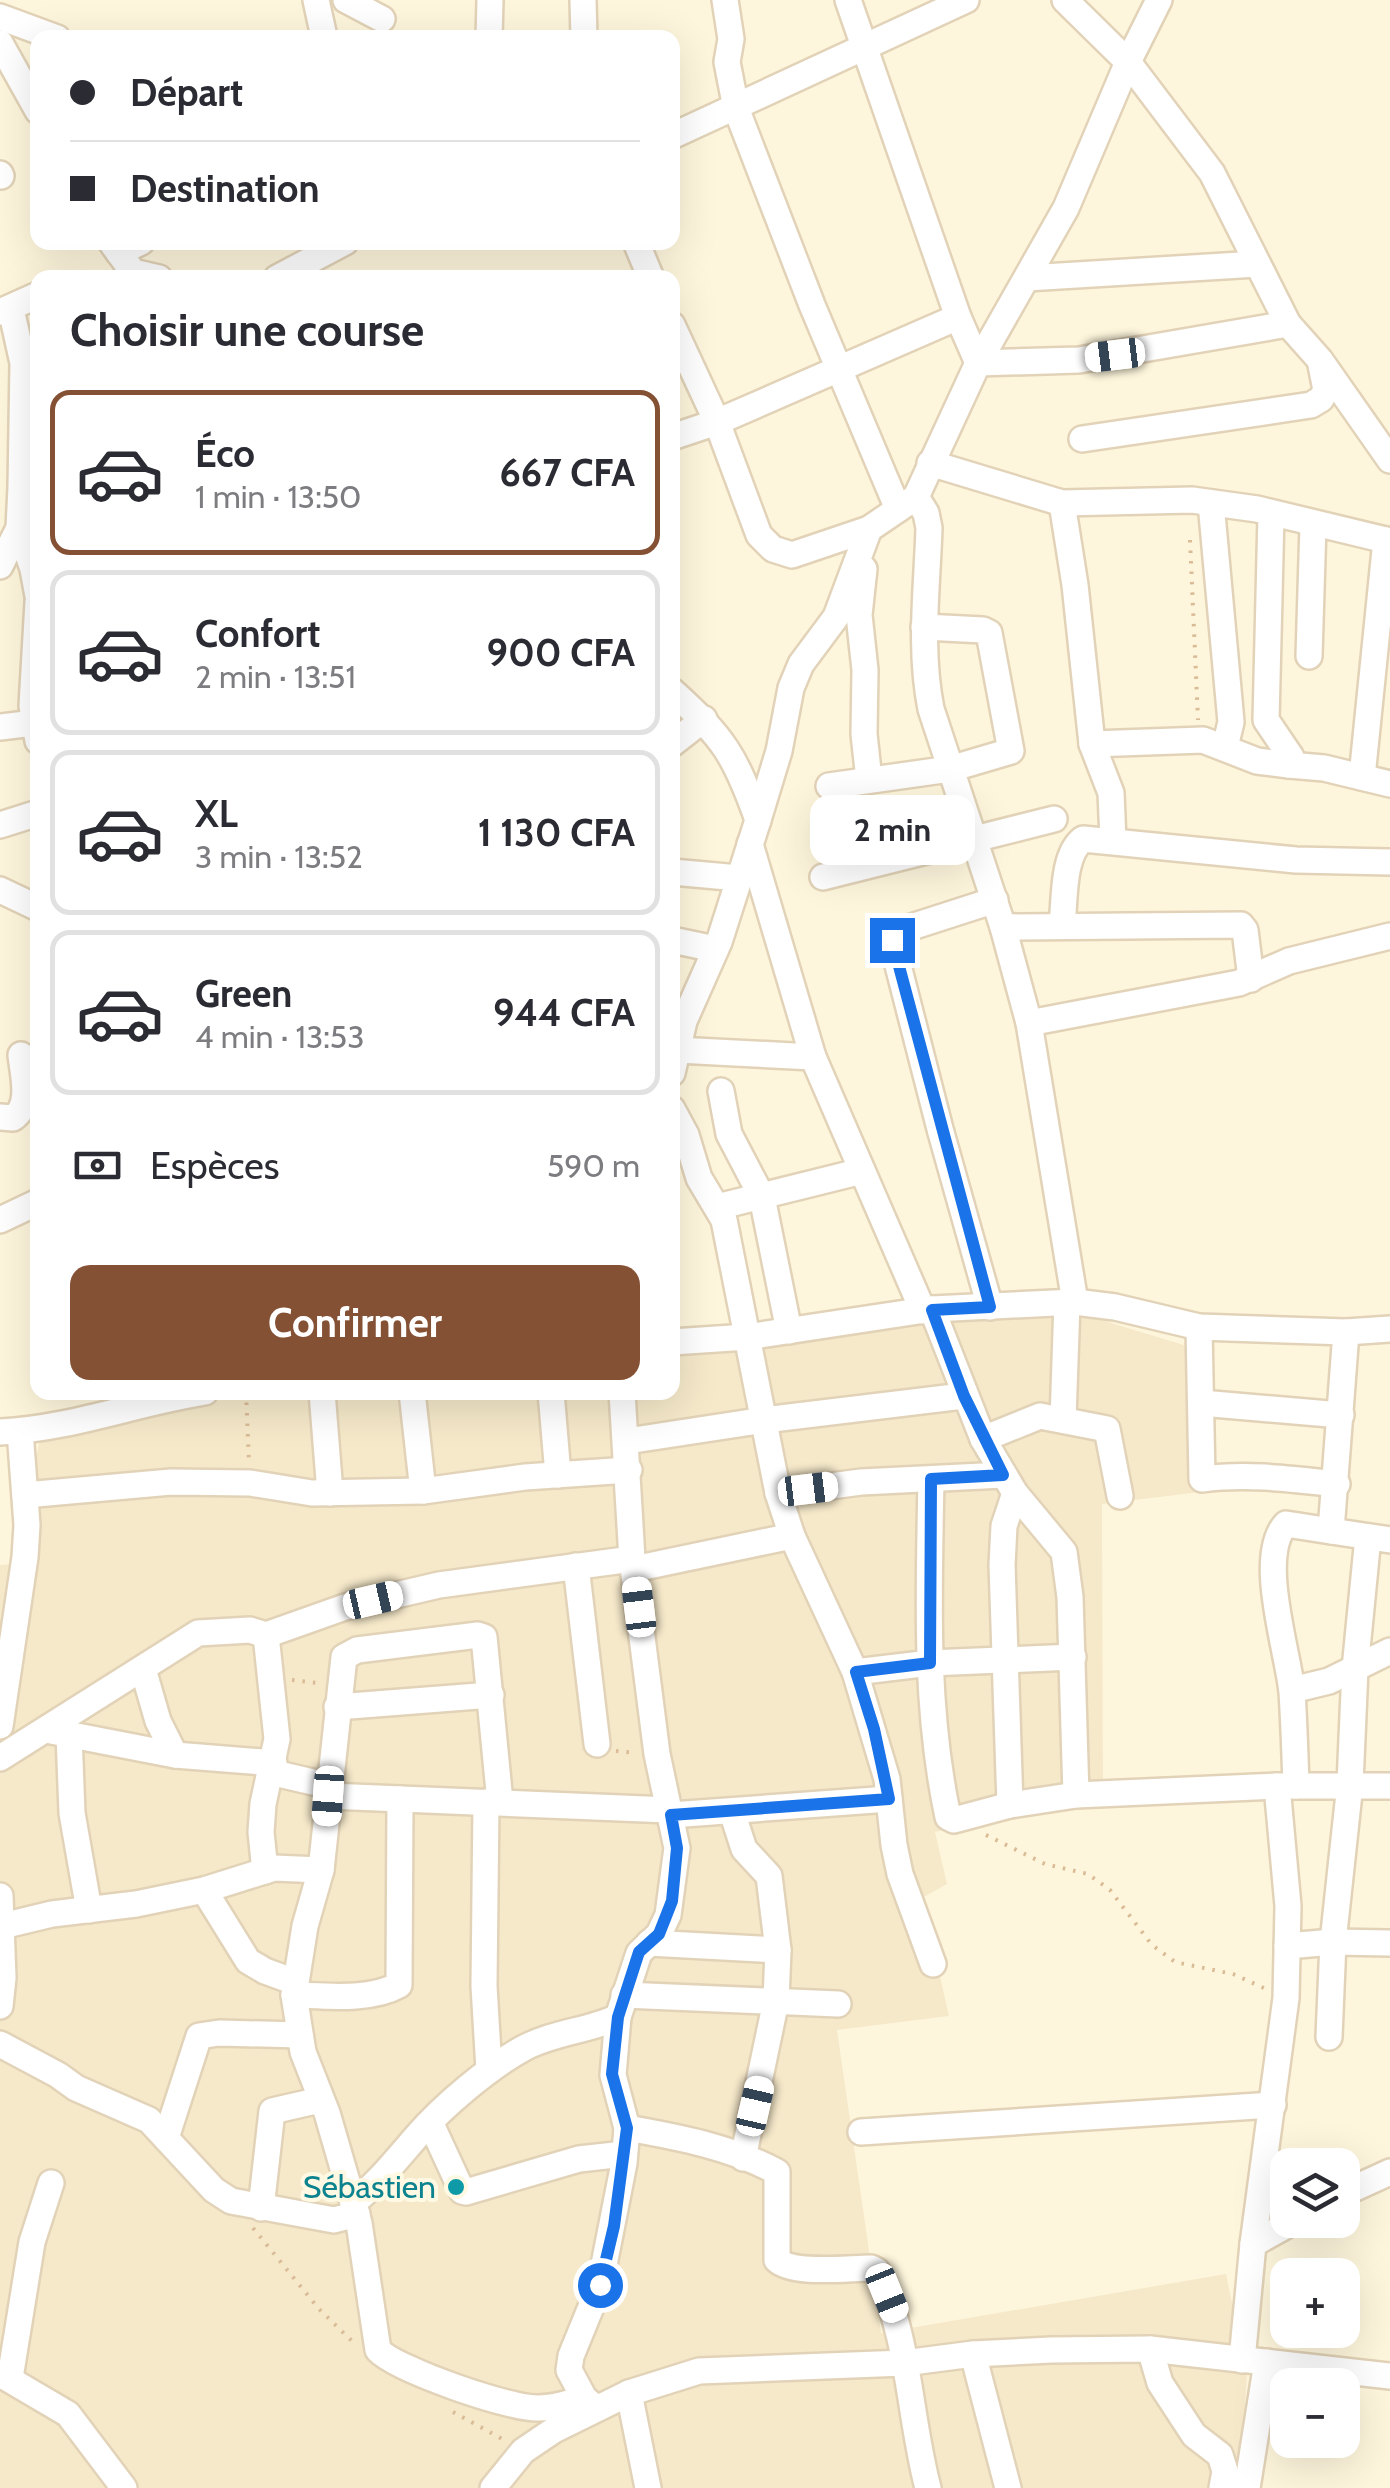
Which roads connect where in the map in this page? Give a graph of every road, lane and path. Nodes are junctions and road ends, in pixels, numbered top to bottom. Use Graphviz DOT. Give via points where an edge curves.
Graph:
graph roads {
  1 [pos="316,0"];
  2 [pos="346,0"];
  3 [pos="490,0"];
  4 [pos="583,0"];
  5 [pos="725,0"];
  6 [pos="848,0"];
  7 [pos="966,0"];
  8 [pos="1064,0"];
  9 [pos="1159,0"];
  10 [pos="0,17"];
  11 [pos="382,19"];
  12 [pos="35,30"];
  13 [pos="322,30"];
  14 [pos="489,30"];
  15 [pos="584,30"];
  16 [pos="0,43"];
  17 [pos="864,47"];
  18 [pos="1128,62"];
  19 [pos="30,97"];
  20 [pos="736,108"];
  21 [pos="680,132"];
  22 [pos="314,250"];
  23 [pos="1257,264"];
  24 [pos="287,270"];
  25 [pos="1027,278"];
  26 [pos="30,298"];
  27 [pos="6,311"];
  28 [pos="958,317"];
  29 [pos="1288,324"];
  30 [pos="680,342"];
  31 [pos="1320,360"];
  32 [pos="978,362"];
  33 [pos="838,367"];
  34 [pos="30,399"];
  35 [pos="0,420"];
  36 [pos="717,422"];
  37 [pos="680,434"];
  38 [pos="30,436"];
  39 [pos="1082,439"];
  40 [pos="30,445"];
  41 [pos="1387,449"];
  42 [pos="930,463"];
  43 [pos="1062,502"];
  44 [pos="1202,502"];
  45 [pos="907,503"];
  46 [pos="1270,514"];
  47 [pos="1313,525"];
  48 [pos="19,528"];
  49 [pos="869,529"];
  50 [pos="1388,540"];
  51 [pos="30,561"];
  52 [pos="0,566"];
  53 [pos="924,627"];
  54 [pos="1308,656"];
  55 [pos="680,698"];
  56 [pos="30,719"];
  57 [pos="704,719"];
  58 [pos="0,727"];
  59 [pos="680,738"];
  60 [pos="1199,740"];
  61 [pos="1092,744"];
  62 [pos="1225,748"];
  63 [pos="1289,765"];
  64 [pos="950,769"];
  65 [pos="1362,777"];
  66 [pos="869,780"];
  67 [pos="1390,784"];
  68 [pos="828,786"];
  69 [pos="30,816"];
  70 [pos="1054,820"];
  71 [pos="0,825"];
  72 [pos="754,832"];
  73 [pos="974,837"];
  74 [pos="1112,841"];
  75 [pos="1390,862"];
  76 [pos="680,873"];
  77 [pos="823,877"];
  78 [pos="739,878"];
  79 [pos="0,890"];
  80 [pos="994,900"];
  81 [pos="30,904"];
  82 [pos="1062,925"];
  83 [pos="1004,927"];
  84 [pos="1390,936"];
  85 [pos="680,942"];
  86 [pos="716,949"];
  87 [pos="1251,979"];
  88 [pos="680,1016"];
  89 [pos="1029,1023"];
  90 [pos="21,1054"];
  91 [pos="813,1058"];
  92 [pos="680,1062"];
  93 [pos="721,1090"];
  94 [pos="0,1118"];
  95 [pos="680,1124"];
  96 [pos="862,1171"];
  97 [pos="762,1197"];
  98 [pos="30,1206"];
  99 [pos="717,1207"];
  100 [pos="0,1220"];
  101 [pos="1071,1302"];
  102 [pos="990,1307"];
  103 [pos="927,1310"];
  104 [pos="1198,1327"];
  105 [pos="1390,1328"];
  106 [pos="789,1331"];
  107 [pos="1346,1332"];
  108 [pos="747,1337"];
  109 [pos="680,1341"];
  110 [pos="964,1396"];
  111 [pos="134,1400"];
  112 [pos="246,1400"];
  113 [pos="323,1400"];
  114 [pos="413,1400"];
  115 [pos="552,1400"];
  116 [pos="623,1400"];
  117 [pos="1201,1403"];
  118 [pos="80,1406"];
  119 [pos="1341,1415"];
  120 [pos="764,1420"];
  121 [pos="1062,1420"];
  122 [pos="10,1431"];
  123 [pos="983,1439"];
  124 [pos="627,1440"];
  125 [pos="629,1470"];
  126 [pos="558,1474"];
  127 [pos="931,1479"];
  128 [pos="250,1482"];
  129 [pos="1009,1484"];
  130 [pos="1337,1484"];
  131 [pos="423,1491"];
  132 [pos="778,1492"];
  133 [pos="330,1494"];
  134 [pos="26,1495"];
  135 [pos="1120,1496"];
  136 [pos="1330,1530"];
  137 [pos="792,1536"];
  138 [pos="1379,1538"];
  139 [pos="12,1558"];
  140 [pos="633,1564"];
  141 [pos="576,1566"];
  142 [pos="266,1635"];
  143 [pos="1390,1650"];
  144 [pos="1073,1657"];
  145 [pos="1005,1659"];
  146 [pos="930,1663"];
  147 [pos="143,1669"];
  148 [pos="1356,1669"];
  149 [pos="856,1672"];
  150 [pos="4,1676"];
  151 [pos="272,1678"];
  152 [pos="1292,1690"];
  153 [pos="491,1694"];
  154 [pos="338,1697"];
  155 [pos="0,1726"];
  156 [pos="58,1732"];
  157 [pos="597,1744"];
  158 [pos="656,1754"];
  159 [pos="174,1755"];
  160 [pos="0,1758"];
  161 [pos="272,1767"];
  162 [pos="1350,1784"];
  163 [pos="1287,1786"];
  164 [pos="1390,1786"];
  165 [pos="329,1791"];
  166 [pos="1076,1795"];
  167 [pos="889,1799"];
  168 [pos="400,1800"];
  169 [pos="493,1802"];
  170 [pos="1010,1804"];
  171 [pos="732,1812"];
  172 [pos="670,1813"];
  173 [pos="954,1820"];
  174 [pos="320,1870"];
  175 [pos="265,1871"];
  176 [pos="204,1890"];
  177 [pos="0,1896"];
  178 [pos="89,1910"];
  179 [pos="2,1926"];
  180 [pos="1333,1942"];
  181 [pos="649,1943"];
  182 [pos="1390,1944"];
  183 [pos="1288,1946"];
  184 [pos="778,1950"];
  185 [pos="932,1964"];
  186 [pos="294,1989"];
  187 [pos="1286,1998"];
  188 [pos="776,2001"];
  189 [pos="838,2004"];
  190 [pos="0,2006"];
  191 [pos="621,2006"];
  192 [pos="300,2035"];
  193 [pos="1330,2037"];
  194 [pos="0,2044"];
  195 [pos="488,2070"];
  196 [pos="320,2100"];
  197 [pos="1273,2106"];
  198 [pos="431,2124"];
  199 [pos="627,2128"];
  200 [pos="861,2132"];
  201 [pos="166,2138"];
  202 [pos="624,2154"];
  203 [pos="744,2158"];
  204 [pos="1390,2172"];
  205 [pos="51,2183"];
  206 [pos="1360,2186"];
  207 [pos="261,2208"];
  208 [pos="355,2208"];
  209 [pos="1270,2234"];
  210 [pos="1252,2244"];
  211 [pos="1150,2349"];
  212 [pos="974,2354"];
  213 [pos="1254,2361"];
  214 [pos="904,2363"];
  215 [pos="5,2376"];
  216 [pos="1390,2376"];
  217 [pos="629,2394"];
  218 [pos="590,2403"];
  219 [pos="124,2488"];
  220 [pos="493,2488"];
  221 [pos="648,2488"];
  222 [pos="928,2488"];
  223 [pos="1008,2488"];
  224 [pos="1222,2488"];
  225 [pos="1247,2488"];
  1 -- 13 [label="street"];
  2 -- 11 [label="street"];
  3 -- 14 [label="street"];
  4 -- 15 [label="street"];
  5 -- 20 [label="street"];
  6 -- 17 [label="street"];
  7 -- 17 [label="street"];
  8 -- 18 [label="street"];
  9 -- 18 [label="street"];
  10 -- 12 [label="street"];
  16 -- 19 [label="street"];
  17 -- 20 [label="street"];
  17 -- 28 [label="street"];
  18 -- 23 [label="street" via="1212,173"];
  18 -- 25 [label="street" via="1066,208"];
  20 -- 21 [label="street"];
  20 -- 33 [label="street"];
  22 -- 24 [label="street"];
  23 -- 25 [label="street"];
  23 -- 29 [label="street"];
  25 -- 32 [label="street"];
  26 -- 27 [label="street"];
  27 -- 34 [label="street"];
  28 -- 32 [label="street"];
  28 -- 33 [label="street"];
  29 -- 31 [label="street"];
  29 -- 32 [label="street" via="1079,360"];
  30 -- 36 [label="street"];
  31 -- 39 [label="street" via="1326,390 1311,406"];
  31 -- 41 [label="street"];
  32 -- 42 [label="street"];
  33 -- 36 [label="street"];
  33 -- 45 [label="street"];
  35 -- 38 [label="street"];
  36 -- 37 [label="street"];
  36 -- 49 [label="street" via="759,534 773,549 792,555"];
  40 -- 48 [label="street"];
  42 -- 43 [label="street"];
  42 -- 45 [label="street"];
  43 -- 44 [label="street"];
  43 -- 61 [label="street"];
  44 -- 46 [label="street"];
  44 -- 60 [label="path" via="1190,546"];
  44 -- 62 [label="street" via="1231,722"];
  45 -- 49 [label="street"];
  45 -- 53 [label="street" via="926,513 929,528"];
  46 -- 47 [label="street"];
  46 -- 63 [label="street" via="1266,720 1291,757"];
  47 -- 50 [label="street"];
  47 -- 54 [label="street"];
  48 -- 51 [label="street"];
  48 -- 52 [label="street"];
  49 -- 66 [label="street" via="858,615"];
  49 -- 72 [label="street" via="836,617 799,668"];
  50 -- 65 [label="street"];
  53 -- 64 [label="street" via="926,684"];
  53 -- 64 [label="street" via="989,633 1010,740 1010,753"];
  55 -- 57 [label="street"];
  56 -- 58 [label="street"];
  57 -- 59 [label="street"];
  57 -- 72 [label="street" via="741,772"];
  60 -- 61 [label="street"];
  60 -- 62 [label="street"];
  61 -- 74 [label="street" via="1111,793"];
  62 -- 63 [label="street"];
  63 -- 65 [label="street"];
  64 -- 66 [label="street"];
  64 -- 73 [label="street"];
  65 -- 67 [label="street"];
  66 -- 68 [label="street"];
  69 -- 71 [label="street"];
  70 -- 73 [label="street"];
  72 -- 78 [label="street"];
  72 -- 91 [label="street"];
  73 -- 77 [label="street"];
  73 -- 80 [label="street"];
  74 -- 75 [label="street" via="1296,860"];
  74 -- 82 [label="street" via="1083,839 1074,849"];
  76 -- 78 [label="street"];
  78 -- 86 [label="street"];
  79 -- 81 [label="street"];
  80 -- 83 [label="street"];
  80 -- 102 [label="street" via="892,938"];
  82 -- 83 [label="street"];
  82 -- 87 [label="street" via="1241,926"];
  83 -- 89 [label="street"];
  84 -- 87 [label="street" via="1289,961"];
  85 -- 86 [label="street"];
  86 -- 88 [label="street"];
  87 -- 89 [label="street"];
  89 -- 101 [label="street"];
  90 -- 94 [label="street" via="20,1112"];
  91 -- 92 [label="street"];
  91 -- 96 [label="street"];
  93 -- 97 [label="street" via="728,1134"];
  95 -- 99 [label="street"];
  96 -- 97 [label="street"];
  96 -- 103 [label="street"];
  97 -- 99 [label="street"];
  97 -- 106 [label="street"];
  98 -- 100 [label="street"];
  99 -- 108 [label="street"];
  101 -- 102 [label="street"];
  101 -- 104 [label="street"];
  101 -- 121 [label="street"];
  102 -- 103 [label="street"];
  103 -- 106 [label="street"];
  103 -- 110 [label="street"];
  104 -- 107 [label="street"];
  104 -- 117 [label="street"];
  105 -- 107 [label="street"];
  106 -- 108 [label="street"];
  107 -- 119 [label="street"];
  108 -- 109 [label="street"];
  108 -- 120 [label="street"];
  110 -- 120 [label="street"];
  110 -- 123 [label="street"];
  111 -- 118 [label="street"];
  112 -- 128 [label="path"];
  113 -- 133 [label="street"];
  114 -- 131 [label="street"];
  115 -- 126 [label="street"];
  116 -- 124 [label="street"];
  117 -- 119 [label="street"];
  117 -- 130 [label="street" via="1202,1479"];
  118 -- 122 [label="street"];
  119 -- 130 [label="street"];
  120 -- 124 [label="street"];
  120 -- 132 [label="street"];
  121 -- 123 [label="street" via="1033,1417"];
  121 -- 135 [label="street" via="1107,1429"];
  122 -- 134 [label="street"];
  123 -- 129 [label="street"];
  124 -- 125 [label="street"];
  125 -- 126 [label="street"];
  125 -- 140 [label="street"];
  126 -- 131 [label="street"];
  127 -- 129 [label="street"];
  127 -- 132 [label="street"];
  127 -- 146 [label="street"];
  128 -- 133 [label="street"];
  128 -- 134 [label="street"];
  129 -- 144 [label="street" via="1064,1552"];
  129 -- 145 [label="street" via="1002,1541"];
  130 -- 136 [label="street"];
  131 -- 133 [label="street"];
  132 -- 137 [label="street"];
  134 -- 139 [label="street"];
  136 -- 138 [label="street"];
  136 -- 152 [label="street" via="1286,1524 1276,1541 1274,1580"];
  137 -- 140 [label="street"];
  137 -- 149 [label="street"];
  138 -- 148 [label="street"];
  139 -- 150 [label="street"];
  140 -- 141 [label="street"];
  140 -- 158 [label="street"];
  141 -- 142 [label="street" via="439,1585"];
  141 -- 157 [label="street"];
  142 -- 147 [label="street" via="198,1632"];
  142 -- 151 [label="street"];
  143 -- 148 [label="street"];
  144 -- 145 [label="street"];
  144 -- 166 [label="street"];
  145 -- 146 [label="street"];
  145 -- 170 [label="street"];
  146 -- 149 [label="street"];
  146 -- 173 [label="street" via="937,1757 948,1817"];
  147 -- 156 [label="street" via="98,1694"];
  147 -- 159 [label="street"];
  148 -- 152 [label="street"];
  148 -- 162 [label="street"];
  149 -- 167 [label="street"];
  150 -- 155 [label="street"];
  151 -- 154 [label="path"];
  151 -- 161 [label="street"];
  152 -- 163 [label="street"];
  153 -- 154 [label="street"];
  153 -- 154 [label="street" via="484,1637 478,1634 357,1650 342,1660"];
  153 -- 169 [label="street"];
  154 -- 165 [label="street"];
  156 -- 159 [label="street"];
  156 -- 160 [label="street"];
  156 -- 178 [label="street"];
  157 -- 158 [label="path"];
  158 -- 172 [label="street"];
  159 -- 161 [label="street"];
  161 -- 165 [label="street"];
  161 -- 175 [label="street" via="261,1832"];
  162 -- 163 [label="street"];
  162 -- 164 [label="street"];
  162 -- 180 [label="street"];
  163 -- 166 [label="street"];
  163 -- 183 [label="street"];
  165 -- 168 [label="street"];
  165 -- 174 [label="street"];
  166 -- 170 [label="street"];
  167 -- 171 [label="street"];
  167 -- 185 [label="street" via="900,1874"];
  168 -- 169 [label="street"];
  168 -- 186 [label="street" via="398,1985 358,1995"];
  169 -- 172 [label="street"];
  169 -- 195 [label="street" via="484,1986"];
  170 -- 173 [label="street"];
  171 -- 172 [label="street"];
  171 -- 184 [label="street" via="744,1849 769,1876"];
  172 -- 181 [label="street" via="677,1848 672,1901"];
  173 -- 187 [label="path" via="1044,1864 1088,1874 1176,1962 1233,1974"];
  174 -- 175 [label="street"];
  174 -- 186 [label="street"];
  175 -- 176 [label="street"];
  176 -- 178 [label="street"];
  176 -- 186 [label="street" via="248,1961"];
  177 -- 179 [label="street"];
  178 -- 179 [label="street"];
  179 -- 190 [label="street"];
  180 -- 182 [label="street"];
  180 -- 183 [label="street"];
  180 -- 193 [label="street"];
  181 -- 184 [label="street"];
  181 -- 191 [label="street" via="639,1952"];
  183 -- 187 [label="street"];
  184 -- 188 [label="street"];
  186 -- 192 [label="street"];
  187 -- 197 [label="street"];
  188 -- 189 [label="street"];
  188 -- 191 [label="street"];
  188 -- 203 [label="street"];
  191 -- 195 [label="street" via="595,2028 526,2046"];
  191 -- 199 [label="street" via="612,2074"];
  192 -- 196 [label="street"];
  192 -- 201 [label="street" via="199,2036"];
  194 -- 201 [label="street" via="142,2116"];
  195 -- 198 [label="street"];
  196 -- 207 [label="street" via="272,2110"];
  196 -- 208 [label="street"];
  197 -- 200 [label="street"];
  197 -- 210 [label="street"];
  198 -- 202 [label="street" via="466,2192 579,2159"];
  198 -- 208 [label="street"];
  199 -- 202 [label="street"];
  199 -- 203 [label="street"];
  201 -- 207 [label="street" via="220,2195"];
  202 -- 218 [label="street" via="600,2285 571,2356 570,2374"];
  203 -- 214 [label="street" via="779,2176 778,2262 877,2271 895,2312"];
  204 -- 206 [label="street"];
  205 -- 215 [label="street"];
  207 -- 208 [label="street" via="337,2220"];
  208 -- 218 [label="street" via="378,2350 387,2359 532,2408"];
  209 -- 210 [label="street"];
  210 -- 213 [label="street"];
  211 -- 212 [label="street"];
  211 -- 213 [label="street"];
  211 -- 224 [label="street" via="1177,2409 1220,2455"];
  212 -- 214 [label="street"];
  212 -- 223 [label="street"];
  213 -- 216 [label="street"];
  213 -- 225 [label="street"];
  214 -- 217 [label="street" via="699,2371"];
  214 -- 222 [label="street"];
  215 -- 219 [label="street" via="68,2414"];
  217 -- 218 [label="street"];
  217 -- 221 [label="street"];
  218 -- 220 [label="street" via="523,2451"];
}
